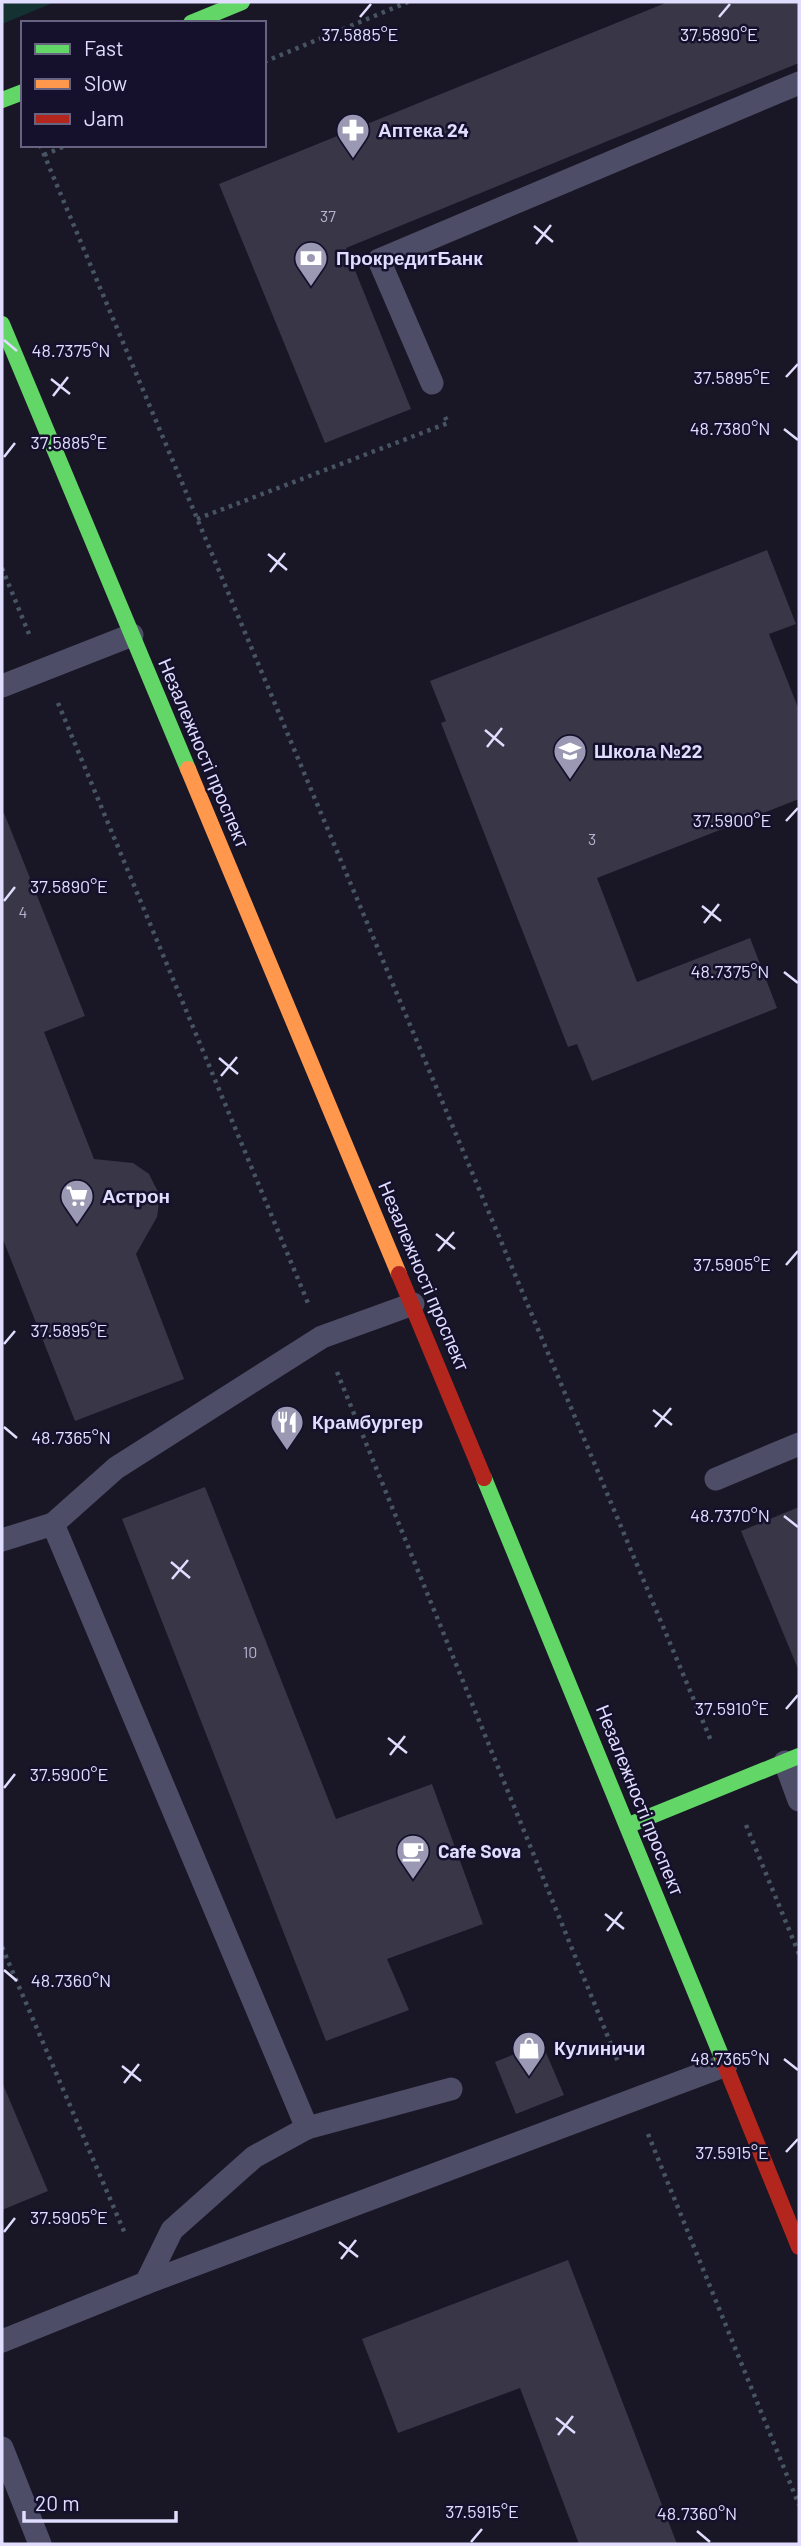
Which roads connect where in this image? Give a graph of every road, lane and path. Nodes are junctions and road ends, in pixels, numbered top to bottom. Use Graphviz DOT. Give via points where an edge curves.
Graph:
graph roads {
  1 [pos="242,2"];
  2 [pos="408,2"];
  3 [pos="196,21"];
  4 [pos="266,61"];
  5 [pos="799,83"];
  6 [pos="21,93"];
  7 [pos="2,100"];
  8 [pos="41,147"];
  9 [pos="62,147"];
  10 [pos="44,155"];
  11 [pos="2,324"];
  12 [pos="432,383"];
  13 [pos="197,519"];
  14 [pos="2,568"];
  15 [pos="132,635"];
  16 [pos="43,669"];
  17 [pos="2,686"];
  18 [pos="413,1304"];
  19 [pos="323,1337"];
  20 [pos="799,1444"];
  21 [pos="716,1479"];
  22 [pos="53,1524"];
  23 [pos="2,1540"];
  24 [pos="792,1759"];
  25 [pos="730,1784"];
  26 [pos="799,1800"];
  27 [pos="629,1825"];
  28 [pos="2,1947"];
  29 [pos="799,1954"];
  30 [pos="726,2065"];
  31 [pos="451,2089"];
  32 [pos="634,2100"];
  33 [pos="307,2128"];
  34 [pos="799,2247"];
  35 [pos="146,2283"];
  36 [pos="2,2341"];
  37 [pos="2,2448"];
  38 [pos="799,2505"];
  39 [pos="40,2544"];
  1 -- 3 [label="street"];
  2 -- 4 [label="path"];
  5 -- 12 [label="lane" via="379,260"];
  6 -- 7 [label="street"];
  8 -- 10 [label="path"];
  9 -- 10 [label="path"];
  10 -- 13 [label="path"];
  11 -- 15 [label="street, Незалежності проспект"];
  12 -- 13 [label="path" via="448,423"];
  13 -- 25 [label="path"];
  14 -- 16 [label="path"];
  15 -- 16 [label="lane"];
  15 -- 18 [label="street, Незалежності проспект"];
  16 -- 17 [label="lane"];
  16 -- 19 [label="path"];
  18 -- 19 [label="lane"];
  18 -- 27 [label="street, Незалежності проспект"];
  19 -- 22 [label="lane" via="116,1468"];
  19 -- 32 [label="path"];
  20 -- 21 [label="lane"];
  22 -- 23 [label="lane"];
  22 -- 33 [label="lane"];
  24 -- 25 [label="street"];
  24 -- 26 [label="lane"];
  25 -- 27 [label="street"];
  25 -- 29 [label="path"];
  27 -- 30 [label="street, Незалежності проспект"];
  28 -- 35 [label="path"];
  30 -- 32 [label="lane"];
  30 -- 34 [label="street, Незалежності проспект"];
  31 -- 33 [label="lane"];
  32 -- 35 [label="lane"];
  32 -- 38 [label="path"];
  33 -- 35 [label="lane" via="254,2157 172,2230"];
  35 -- 36 [label="lane"];
  37 -- 39 [label="lane"];
}
